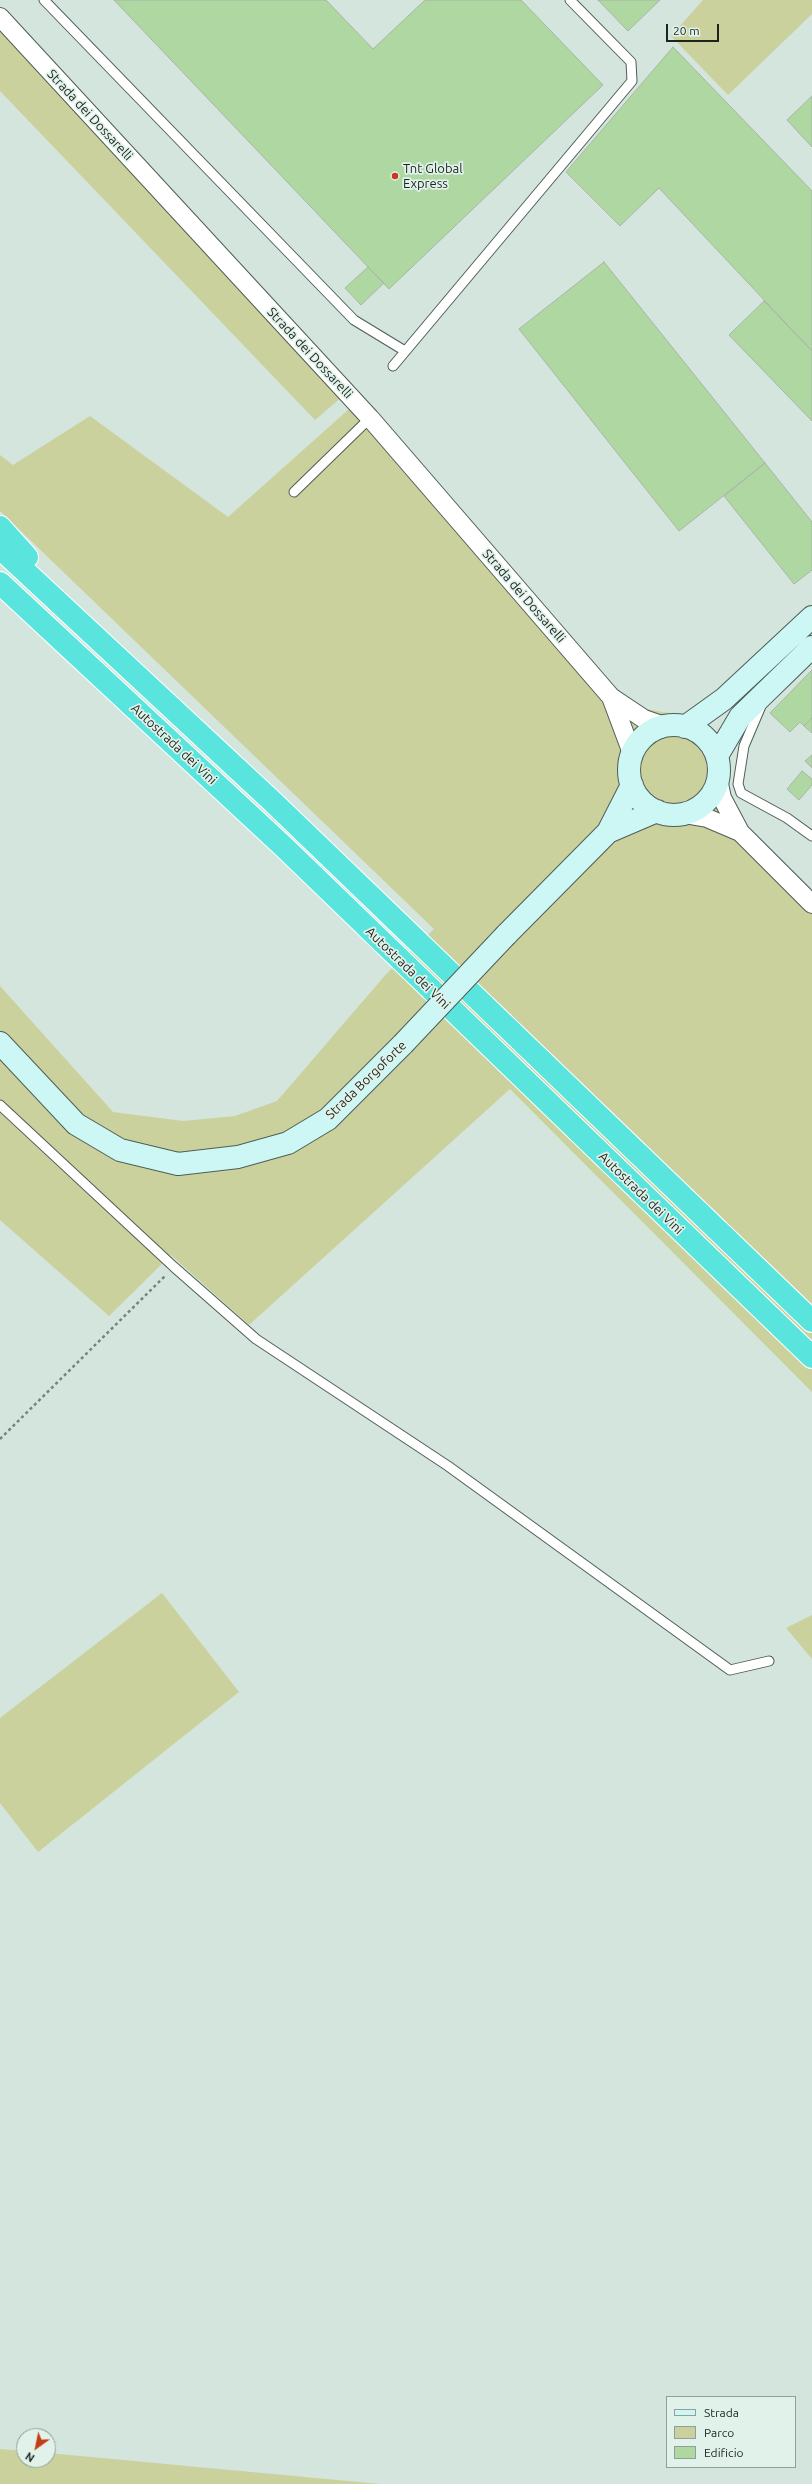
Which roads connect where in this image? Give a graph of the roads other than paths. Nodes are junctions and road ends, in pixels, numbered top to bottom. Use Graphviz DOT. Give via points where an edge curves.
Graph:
graph roads {
  1 [pos="44,0"];
  2 [pos="570,0"];
  3 [pos="0,17"];
  4 [pos="405,351"];
  5 [pos="393,366"];
  6 [pos="370,418"];
  7 [pos="294,492"];
  8 [pos="0,527"];
  9 [pos="0,548"];
  10 [pos="0,583"];
  11 [pos="812,616"];
  12 [pos="812,647"];
  13 [pos="116,654"];
  14 [pos="773,685"];
  15 [pos="611,697"];
  16 [pos="664,726"];
  17 [pos="685,727"];
  18 [pos="632,753"];
  19 [pos="717,756"];
  20 [pos="718,779"];
  21 [pos="632,784"];
  22 [pos="657,811"];
  23 [pos="684,814"];
  24 [pos="608,832"];
  25 [pos="740,832"];
  26 [pos="812,836"];
  27 [pos="812,904"];
  28 [pos="0,1042"];
  29 [pos="0,1105"];
  30 [pos="812,1321"];
  31 [pos="812,1357"];
  32 [pos="769,1661"];
  1 -- 4 [label="lane" via="354,320"];
  2 -- 4 [label="lane" via="631,62 632,81"];
  3 -- 6 [label="street, Strada dei Dossarelli"];
  4 -- 5 [label="lane"];
  6 -- 7 [label="lane"];
  6 -- 15 [label="street, Strada dei Dossarelli"];
  8 -- 13 [label="highway"];
  9 -- 13 [label="highway, Autostrada dei Vini"];
  10 -- 31 [label="highway, Autostrada dei Vini" via="290,854"];
  11 -- 17 [label="main road" via="724,700"];
  12 -- 14 [label="main road"];
  13 -- 30 [label="highway, Autostrada dei Vini"];
  14 -- 19 [label="main road" via="740,717"];
  14 -- 26 [label="lane" via="744,746 738,784 741,793 748,798 787,818"];
  15 -- 16 [label="street, Strada dei Dossarelli" via="644,719"];
  15 -- 18 [label="street, Strada dei Dossarelli"];
  16 -- 17 [label="main road"];
  16 -- 18 [label="main road" via="645,736"];
  17 -- 19 [label="main road" via="705,737"];
  18 -- 21 [label="main road"];
  19 -- 20 [label="main road"];
  20 -- 23 [label="main road" via="707,800"];
  20 -- 25 [label="street" via="722,798"];
  21 -- 22 [label="main road" via="641,800"];
  21 -- 24 [label="main road"];
  22 -- 23 [label="main road"];
  22 -- 24 [label="main road"];
  23 -- 25 [label="street" via="707,818"];
  24 -- 28 [label="main road, Strada Borgoforte, bridge" via="328,1119 288,1143 238,1158 178,1164 120,1150 76,1124"];
  25 -- 27 [label="street"];
  29 -- 32 [label="lane" via="174,1267 256,1339 448,1466 730,1670"];
}
